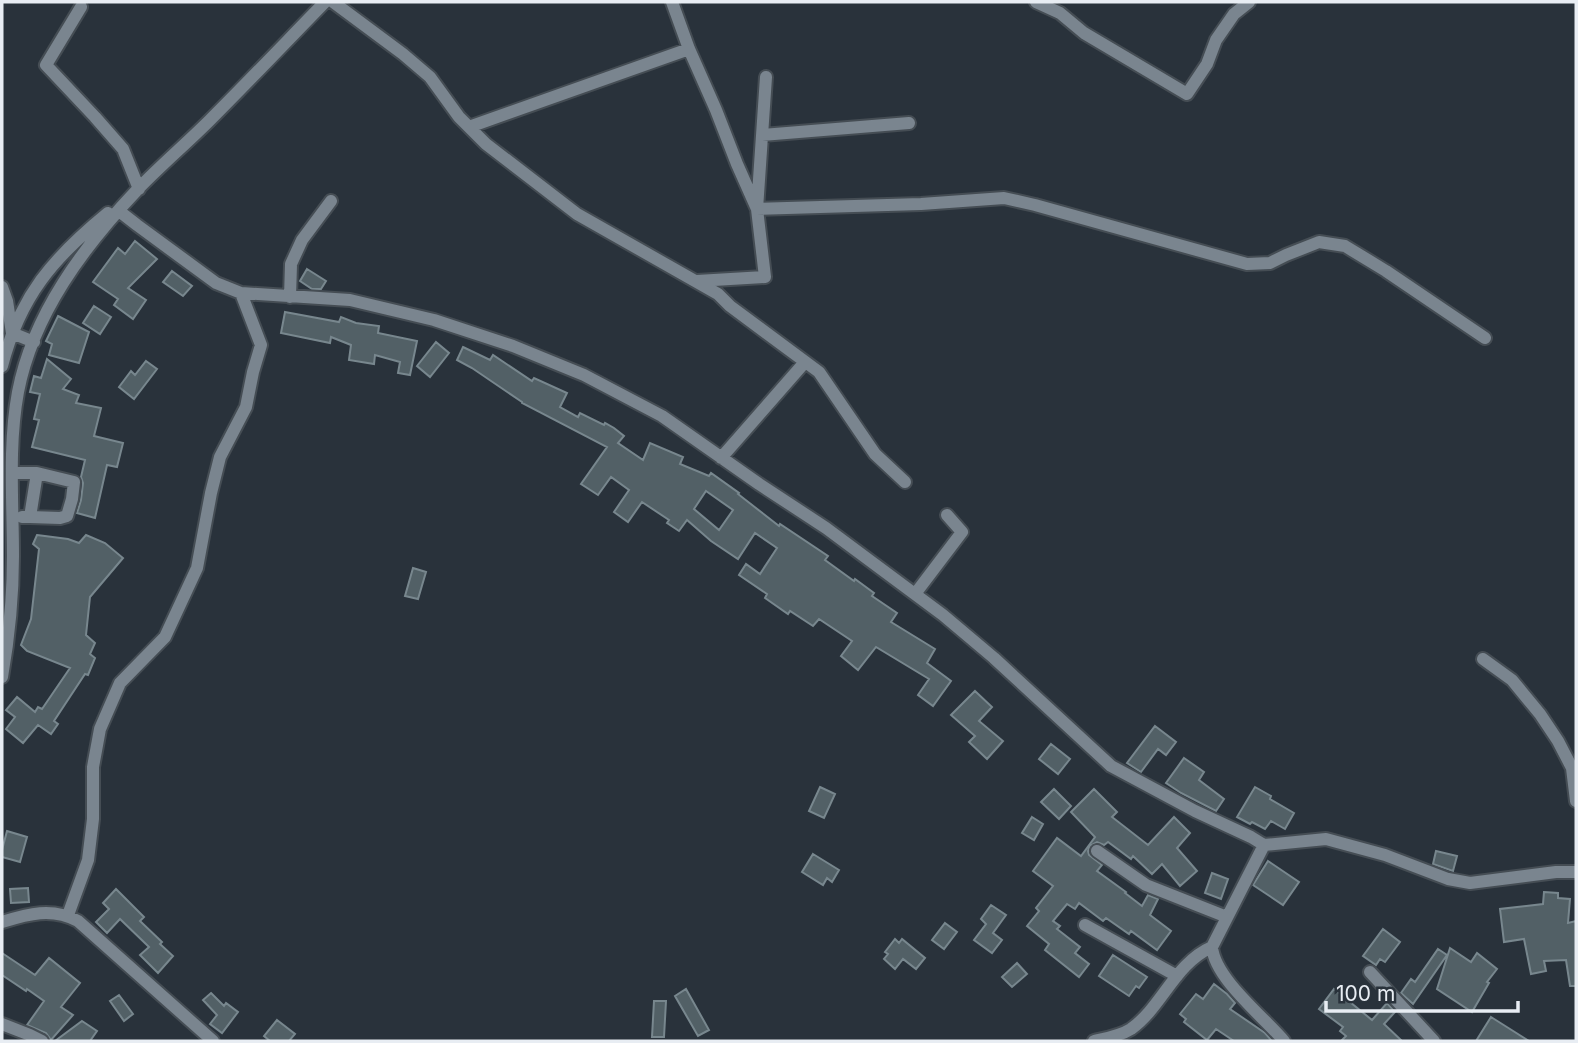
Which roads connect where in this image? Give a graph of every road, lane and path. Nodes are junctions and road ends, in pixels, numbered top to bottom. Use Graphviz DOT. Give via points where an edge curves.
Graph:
graph roads {
  1 [pos="325,2"];
  2 [pos="334,2"];
  3 [pos="671,2"];
  4 [pos="1036,2"];
  5 [pos="1249,2"];
  6 [pos="81,7"];
  7 [pos="689,49"];
  8 [pos="766,77"];
  9 [pos="909,123"];
  10 [pos="469,127"];
  11 [pos="762,135"];
  12 [pos="139,189"];
  13 [pos="331,201"];
  14 [pos="757,209"];
  15 [pos="119,211"];
  16 [pos="696,281"];
  17 [pos="2,287"];
  18 [pos="241,293"];
  19 [pos="290,297"];
  20 [pos="5,311"];
  21 [pos="12,333"];
  22 [pos="1485,338"];
  23 [pos="34,342"];
  24 [pos="805,362"];
  25 [pos="2,366"];
  26 [pos="721,458"];
  27 [pos="12,473"];
  28 [pos="37,473"];
  29 [pos="905,482"];
  30 [pos="9,510"];
  31 [pos="947,515"];
  32 [pos="30,517"];
  33 [pos="915,594"];
  34 [pos="1483,659"];
  35 [pos="2,677"];
  36 [pos="1576,802"];
  37 [pos="1264,845"];
  38 [pos="1097,851"];
  39 [pos="1576,872"];
  40 [pos="68,915"];
  41 [pos="1227,917"];
  42 [pos="2,922"];
  43 [pos="1085,925"];
  44 [pos="1212,947"];
  45 [pos="1370,972"];
  46 [pos="1177,975"];
  47 [pos="2,1024"];
  48 [pos="42,1041"];
  49 [pos="213,1041"];
  50 [pos="1094,1041"];
  51 [pos="1284,1041"];
  52 [pos="1434,1041"];
  1 -- 12 [label="street"];
  2 -- 10 [label="street" via="430,77"];
  3 -- 7 [label="street"];
  4 -- 5 [label="street" via="1187,94 1216,40"];
  6 -- 12 [label="street" via="46,65 123,149"];
  7 -- 10 [label="street"];
  7 -- 14 [label="street"];
  8 -- 11 [label="street"];
  9 -- 11 [label="street"];
  10 -- 16 [label="street" via="577,214"];
  11 -- 14 [label="street"];
  12 -- 15 [label="street"];
  12 -- 21 [label="street" via="51,266"];
  13 -- 19 [label="street" via="302,240 291,264"];
  14 -- 16 [label="street" via="765,278"];
  14 -- 22 [label="street" via="1004,198 1247,264 1270,263 1319,242 1345,246"];
  15 -- 18 [label="street" via="216,282"];
  15 -- 23 [label="street" via="66,279"];
  16 -- 24 [label="street"];
  17 -- 20 [label="street"];
  18 -- 19 [label="street"];
  18 -- 40 [label="street" via="261,345 246,407 220,457 197,568 165,637 120,683 100,729 93,766 88,860"];
  19 -- 26 [label="street" via="350,300 434,320 513,346 584,375 662,416"];
  20 -- 21 [label="street"];
  21 -- 23 [label="street"];
  21 -- 25 [label="street"];
  23 -- 27 [label="street" via="18,392"];
  24 -- 26 [label="street"];
  24 -- 29 [label="street" via="819,372 875,454"];
  26 -- 33 [label="street"];
  27 -- 28 [label="street"];
  27 -- 30 [label="street"];
  28 -- 32 [label="street"];
  28 -- 32 [label="street" via="74,482 73,490 66,516"];
  30 -- 32 [label="street"];
  30 -- 35 [label="street" via="13,557"];
  31 -- 33 [label="street" via="962,532"];
  33 -- 37 [label="street" via="994,658 1111,766"];
  34 -- 36 [label="street" via="1512,680 1552,732 1572,768"];
  37 -- 39 [label="street" via="1326,839 1470,883"];
  37 -- 41 [label="street"];
  38 -- 41 [label="street" via="1146,886"];
  40 -- 42 [label="street" via="41,912"];
  40 -- 49 [label="street"];
  41 -- 44 [label="street"];
  43 -- 46 [label="street"];
  44 -- 46 [label="street"];
  44 -- 51 [label="street" via="1221,971"];
  45 -- 52 [label="street"];
  46 -- 50 [label="street" via="1132,1027"];
  47 -- 48 [label="street"];
}
